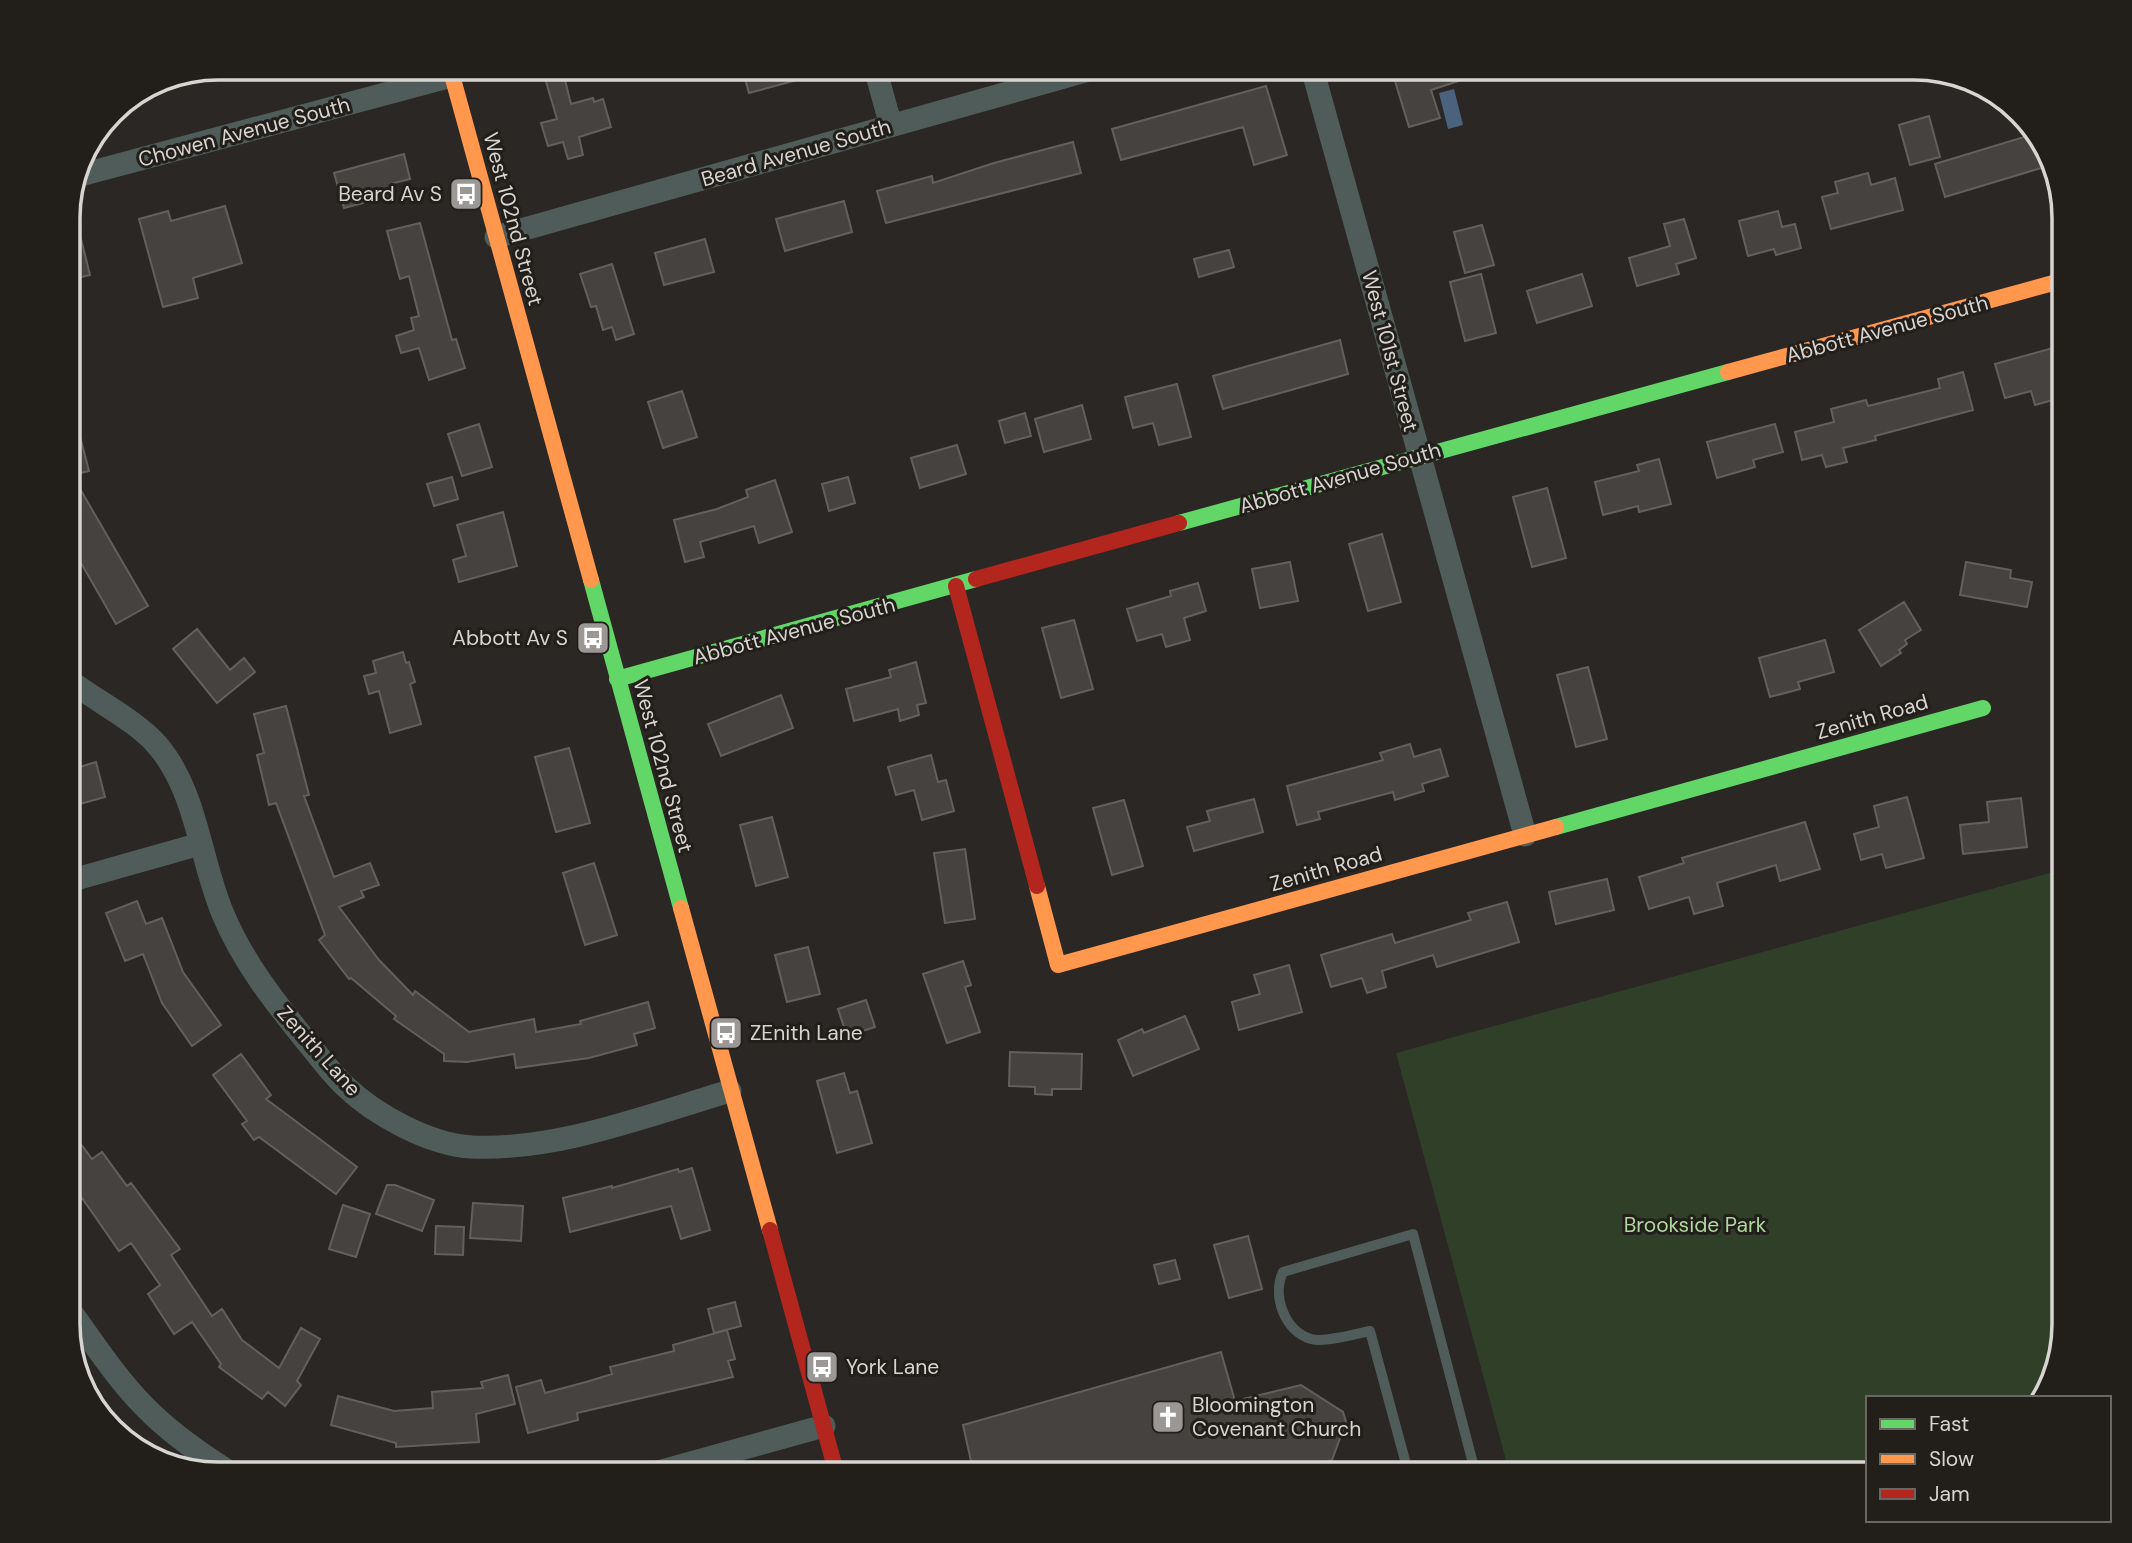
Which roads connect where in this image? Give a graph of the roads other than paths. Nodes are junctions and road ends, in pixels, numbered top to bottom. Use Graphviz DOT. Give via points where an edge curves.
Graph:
graph roads {
  1 [pos="1315,80"];
  2 [pos="419,81"];
  3 [pos="453,81"];
  4 [pos="878,81"];
  5 [pos="1052,81"];
  6 [pos="891,126"];
  7 [pos="89,173"];
  8 [pos="496,237"];
  9 [pos="2052,283"];
  10 [pos="1419,456"];
  11 [pos="956,586"];
  12 [pos="617,679"];
  13 [pos="81,689"];
  14 [pos="1983,708"];
  15 [pos="1525,835"];
  16 [pos="200,844"];
  17 [pos="81,878"];
  18 [pos="730,1091"];
  19 [pos="81,1325"];
  20 [pos="824,1426"];
  21 [pos="212,1462"];
  22 [pos="694,1462"];
  23 [pos="834,1462"];
  24 [pos="1405,1462"];
  25 [pos="1473,1462"];
  1 -- 10 [label="street, West 101st Street"];
  2 -- 7 [label="street, Chowen Avenue South"];
  3 -- 8 [label="street, West 102nd Street"];
  4 -- 6 [label="street"];
  5 -- 6 [label="street, Beard Avenue South"];
  6 -- 8 [label="street, Beard Avenue South"];
  8 -- 12 [label="street, West 102nd Street"];
  9 -- 10 [label="street, Abbott Avenue South"];
  10 -- 11 [label="street, Abbott Avenue South"];
  10 -- 15 [label="street, West 101st Street"];
  11 -- 12 [label="street, Abbott Avenue South"];
  11 -- 15 [label="street, Zenith Road" via="1058,965"];
  12 -- 18 [label="street, West 102nd Street"];
  13 -- 16 [label="street, Zenith Lane" via="133,723 158,746 176,773"];
  14 -- 15 [label="street, Zenith Road"];
  16 -- 17 [label="street"];
  16 -- 18 [label="street, Zenith Lane" via="223,914 264,989 345,1087 382,1115 425,1136 469,1147 515,1147 561,1140"];
  18 -- 20 [label="street, West 102nd Street"];
  19 -- 21 [label="street" via="151,1413"];
  20 -- 22 [label="street"];
  20 -- 23 [label="street, West 102nd Street"];
  24 -- 25 [label="lane" via="1370,1331 1312,1340 1293,1329 1280,1304 1278,1284 1283,1272 1413,1234"];
}
